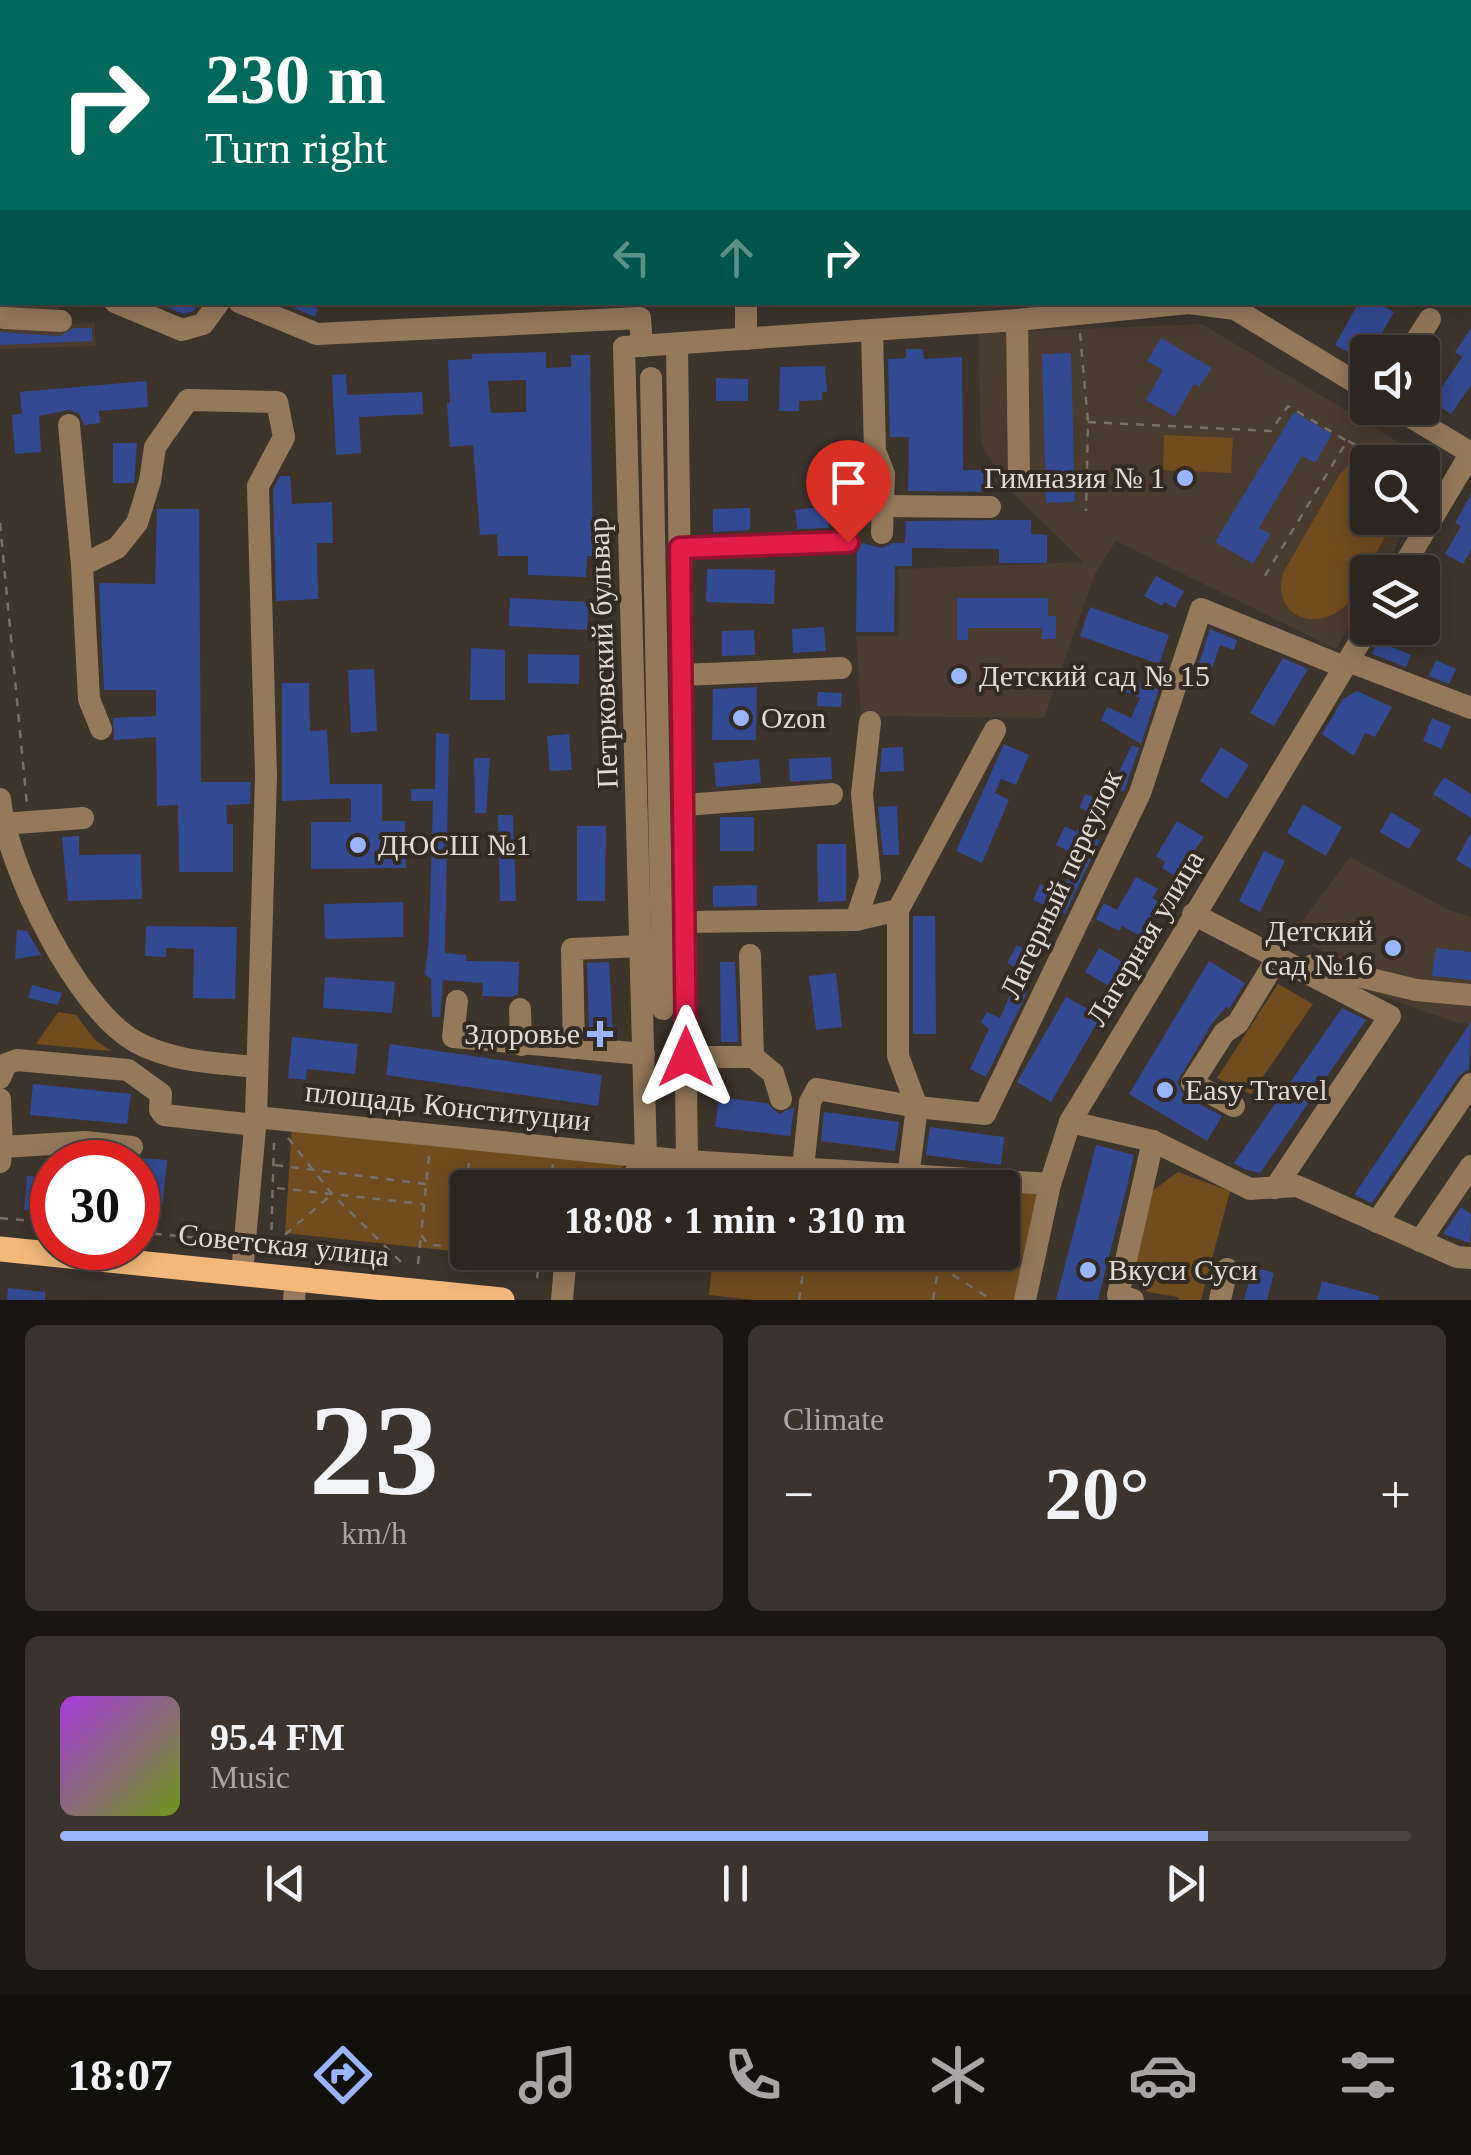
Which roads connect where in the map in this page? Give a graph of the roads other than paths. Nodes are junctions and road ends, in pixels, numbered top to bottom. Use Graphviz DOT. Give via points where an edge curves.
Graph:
graph roads {
  1 [pos="122,305"];
  2 [pos="216,305"];
  3 [pos="245,305"];
  4 [pos="746,305"];
  5 [pos="1169,305"];
  6 [pos="1237,306"];
  7 [pos="0,314"];
  8 [pos="1430,319"];
  9 [pos="1017,320"];
  10 [pos="61,321"];
  11 [pos="872,331"];
  12 [pos="1419,335"];
  13 [pos="746,340"];
  14 [pos="676,344"];
  15 [pos="633,347"];
  16 [pos="651,378"];
  17 [pos="1350,378"];
  18 [pos="69,425"];
  19 [pos="1424,425"];
  20 [pos="1471,453"];
  21 [pos="1019,477"];
  22 [pos="883,506"];
  23 [pos="990,507"];
  24 [pos="882,533"];
  25 [pos="848,542"];
  26 [pos="680,548"];
  27 [pos="1410,555"];
  28 [pos="82,565"];
  29 [pos="1358,645"];
  30 [pos="1346,664"];
  31 [pos="841,668"];
  32 [pos="682,675"];
  33 [pos="1471,708"];
  34 [pos="870,722"];
  35 [pos="101,730"];
  36 [pos="995,730"];
  37 [pos="832,794"];
  38 [pos="0,799"];
  39 [pos="684,805"];
  40 [pos="83,818"];
  41 [pos="3,824"];
  42 [pos="898,910"];
  43 [pos="1193,914"];
  44 [pos="856,920"];
  45 [pos="686,922"];
  46 [pos="641,946"];
  47 [pos="750,955"];
  48 [pos="1281,959"];
  49 [pos="1471,996"];
  50 [pos="458,1001"];
  51 [pos="520,1010"];
  52 [pos="653,1010"];
  53 [pos="521,1045"];
  54 [pos="574,1048"];
  55 [pos="644,1054"];
  56 [pos="686,1057"];
  57 [pos="753,1058"];
  58 [pos="256,1068"];
  59 [pos="0,1078"];
  60 [pos="1471,1084"];
  61 [pos="645,1098"];
  62 [pos="780,1099"];
  63 [pos="0,1100"];
  64 [pos="686,1100"];
  65 [pos="1234,1106"];
  66 [pos="917,1107"];
  67 [pos="1070,1122"];
  68 [pos="262,1124"];
  69 [pos="1,1141"];
  70 [pos="30,1141"];
  71 [pos="1153,1141"];
  72 [pos="648,1166"];
  73 [pos="1471,1166"];
  74 [pos="803,1168"];
  75 [pos="829,1170"];
  76 [pos="909,1170"];
  77 [pos="1020,1182"];
  78 [pos="1050,1184"];
  79 [pos="1275,1188"];
  80 [pos="1377,1222"];
  81 [pos="1420,1241"];
  82 [pos="0,1248"];
  83 [pos="1471,1258"];
  84 [pos="564,1270"];
  85 [pos="1227,1270"];
  86 [pos="242,1273"];
  87 [pos="295,1290"];
  88 [pos="502,1300"];
  89 [pos="562,1300"];
  90 [pos="1025,1300"];
  91 [pos="1133,1300"];
  92 [pos="1220,1300"];
  1 -- 2 [label="street" via="182,330 203,324"];
  3 -- 15 [label="street" via="317,334 640,318"];
  4 -- 13 [label="street"];
  5 -- 9 [label="street"];
  6 -- 17 [label="street"];
  7 -- 10 [label="street"];
  8 -- 12 [label="street"];
  9 -- 11 [label="street"];
  9 -- 21 [label="street"];
  11 -- 13 [label="street"];
  11 -- 22 [label="street"];
  13 -- 14 [label="street"];
  14 -- 15 [label="street"];
  14 -- 26 [label="street"];
  15 -- 46 [label="street, Петрковский бульвар"];
  16 -- 52 [label="street"];
  18 -- 28 [label="street"];
  19 -- 20 [label="street"];
  20 -- 27 [label="street"];
  22 -- 23 [label="street"];
  22 -- 24 [label="street"];
  25 -- 26 [label="street"];
  26 -- 32 [label="street"];
  28 -- 35 [label="street" via="89,699"];
  28 -- 58 [label="street" via="117,548 137,523 154,447 188,400 277,402 284,437 258,486 266,775"];
  29 -- 30 [label="street, Лагерная улица"];
  30 -- 33 [label="street"];
  30 -- 43 [label="street, Лагерная улица"];
  30 -- 66 [label="street, Лагерный переулок" via="1201,609 1140,793 985,1114"];
  31 -- 32 [label="street"];
  32 -- 39 [label="street"];
  34 -- 44 [label="street" via="862,794 870,878"];
  36 -- 42 [label="street"];
  37 -- 39 [label="street"];
  38 -- 41 [label="street"];
  39 -- 45 [label="street"];
  40 -- 41 [label="street"];
  41 -- 58 [label="street" via="40,922 103,1018 135,1042 174,1058"];
  42 -- 44 [label="street"];
  42 -- 66 [label="street" via="898,1056"];
  43 -- 48 [label="street"];
  43 -- 67 [label="street, Лагерная улица"];
  44 -- 45 [label="street"];
  45 -- 56 [label="street"];
  46 -- 52 [label="street, Петрковский бульвар"];
  46 -- 54 [label="street" via="572,949"];
  47 -- 57 [label="street"];
  48 -- 49 [label="street"];
  48 -- 65 [label="street" via="1192,1083"];
  48 -- 79 [label="street" via="1390,1016"];
  50 -- 53 [label="street" via="454,1037"];
  51 -- 53 [label="street"];
  52 -- 55 [label="street"];
  53 -- 54 [label="street"];
  54 -- 55 [label="street"];
  55 -- 61 [label="street"];
  56 -- 57 [label="street"];
  56 -- 64 [label="street"];
  57 -- 62 [label="street" via="773,1072"];
  58 -- 68 [label="street"];
  59 -- 68 [label="street, площадь Конституции" via="16,1060 128,1070 161,1094 164,1115"];
  60 -- 80 [label="street"];
  61 -- 64 [label="street"];
  61 -- 72 [label="street"];
  63 -- 69 [label="street"];
  64 -- 72 [label="street"];
  66 -- 74 [label="street" via="817,1089"];
  66 -- 76 [label="street"];
  67 -- 71 [label="street"];
  67 -- 78 [label="street, Лагерная улица"];
  68 -- 72 [label="street, площадь Конституции" via="555,1148"];
  68 -- 86 [label="street"];
  69 -- 70 [label="street"];
  71 -- 79 [label="street" via="1250,1190"];
  71 -- 91 [label="street" via="1118,1295"];
  72 -- 74 [label="street, площадь Конституции"];
  73 -- 81 [label="street"];
  74 -- 75 [label="street, площадь Конституции"];
  77 -- 78 [label="street, площадь Конституции"];
  78 -- 90 [label="street, Лагерная улица"];
  79 -- 80 [label="street" via="1297,1186"];
  80 -- 81 [label="street"];
  81 -- 83 [label="street"];
  82 -- 86 [label="main road, Советская улица"];
  84 -- 89 [label="street"];
  85 -- 92 [label="street"];
  86 -- 87 [label="main road, Советская улица"];
  87 -- 88 [label="main road, Советская улица"];
}
